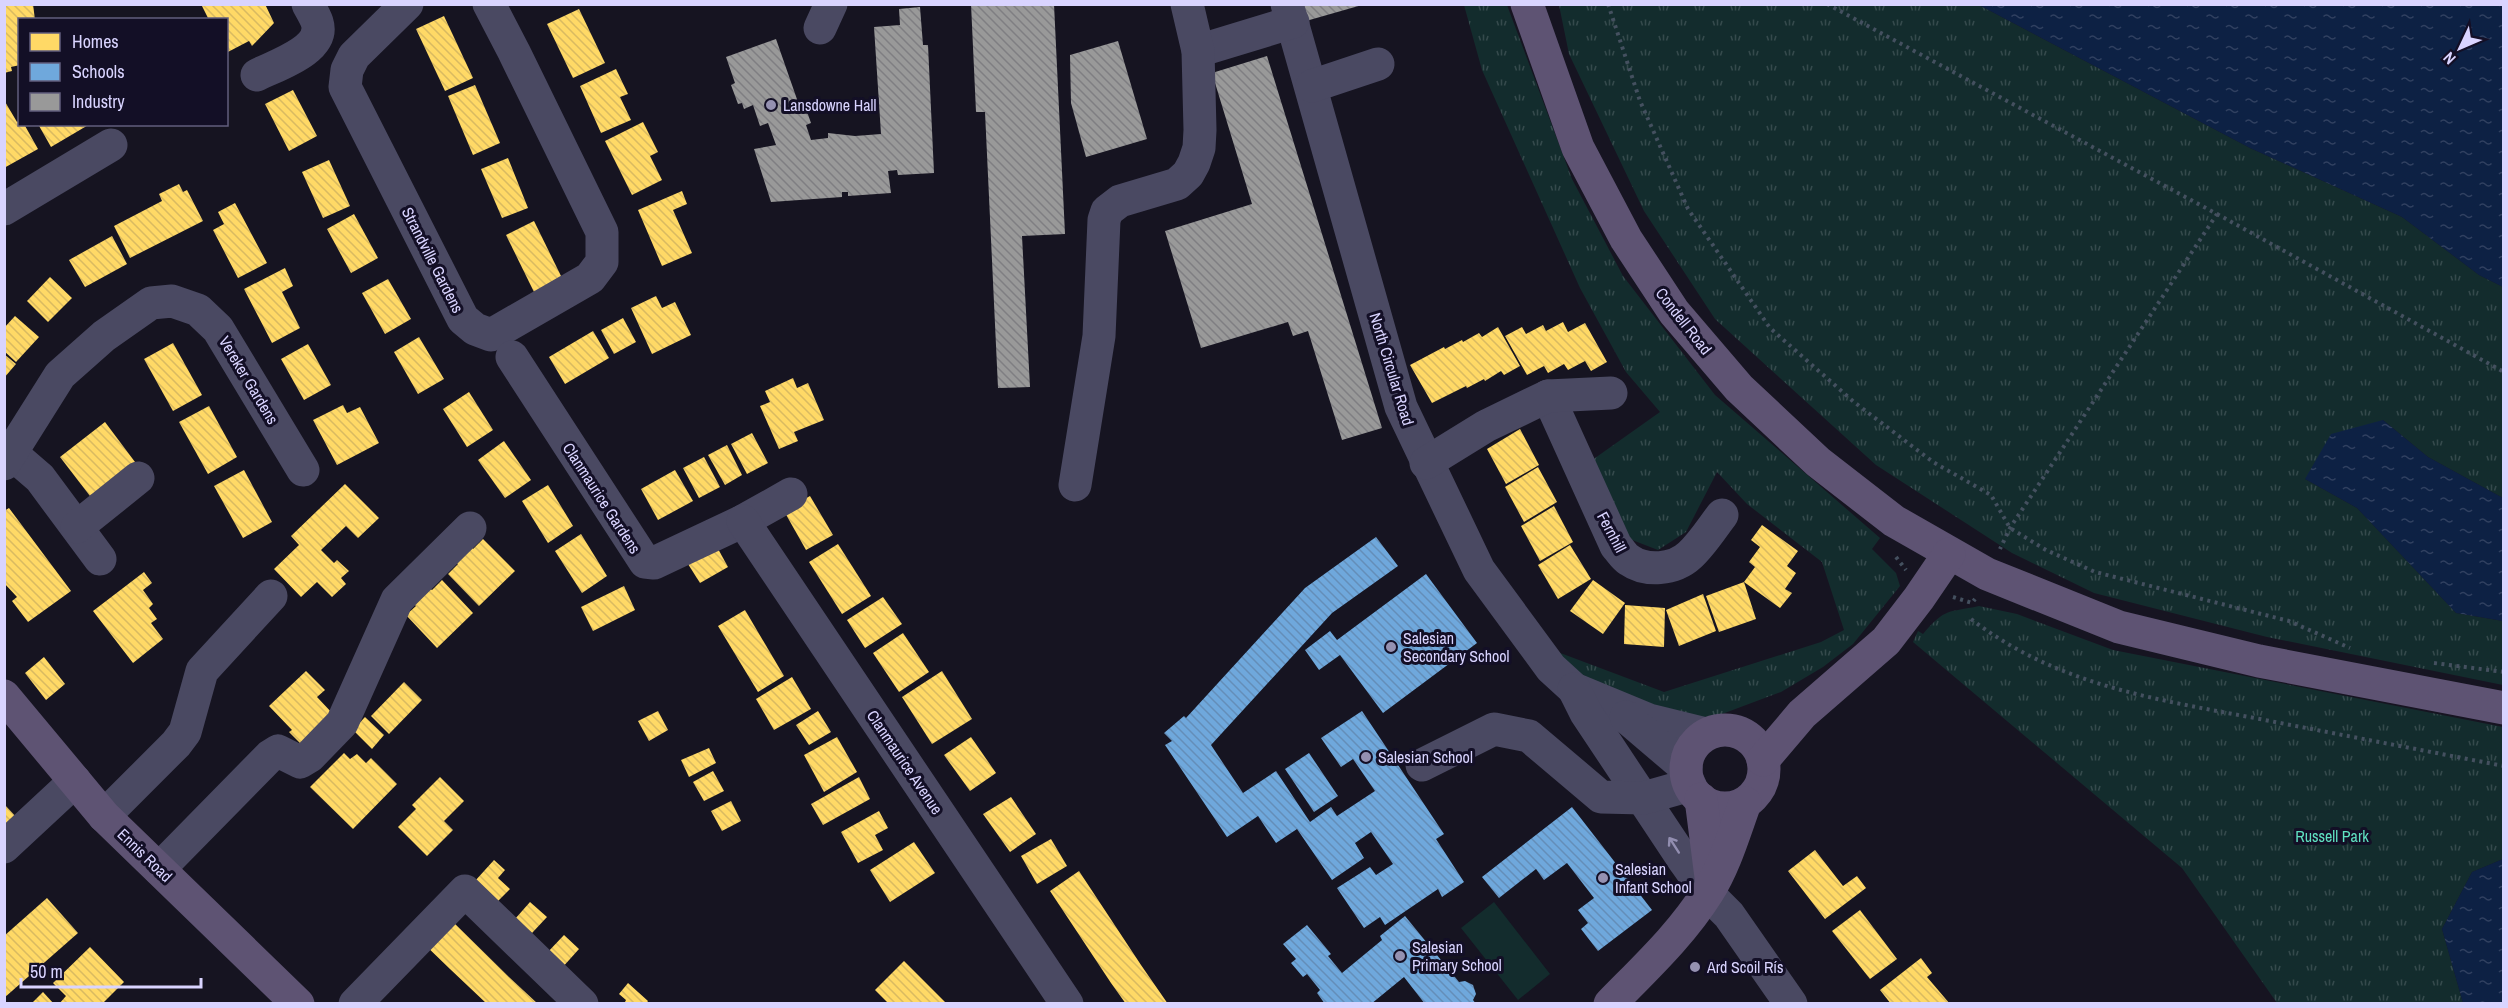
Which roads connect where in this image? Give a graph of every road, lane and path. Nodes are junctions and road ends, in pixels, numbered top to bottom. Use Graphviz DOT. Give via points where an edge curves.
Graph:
graph roads {
  1 [pos="308,4"];
  2 [pos="407,4"];
  3 [pos="489,4"];
  4 [pos="1186,4"];
  5 [pos="1527,4"];
  6 [pos="1608,4"];
  7 [pos="1827,4"];
  8 [pos="1290,13"];
  9 [pos="1198,51"];
  10 [pos="1378,64"];
  11 [pos="257,75"];
  12 [pos="1312,86"];
  13 [pos="91,148"];
  14 [pos="4,209"];
  15 [pos="2217,214"];
  16 [pos="512,357"];
  17 [pos="2504,372"];
  18 [pos="1611,393"];
  19 [pos="1548,396"];
  20 [pos="8,459"];
  21 [pos="1426,463"];
  22 [pos="303,470"];
  23 [pos="138,478"];
  24 [pos="1076,485"];
  25 [pos="791,494"];
  26 [pos="1722,515"];
  27 [pos="743,521"];
  28 [pos="77,527"];
  29 [pos="470,528"];
  30 [pos="2010,528"];
  31 [pos="1998,553"];
  32 [pos="1949,554"];
  33 [pos="100,559"];
  34 [pos="271,597"];
  35 [pos="1971,619"];
  36 [pos="2358,651"];
  37 [pos="2424,662"];
  38 [pos="2504,672"];
  39 [pos="1574,689"];
  40 [pos="4,696"];
  41 [pos="1613,707"];
  42 [pos="2504,708"];
  43 [pos="1706,735"];
  44 [pos="1755,748"];
  45 [pos="1422,765"];
  46 [pos="2504,766"];
  47 [pos="75,781"];
  48 [pos="1692,784"];
  49 [pos="1644,798"];
  50 [pos="1745,803"];
  51 [pos="104,816"];
  52 [pos="4,847"];
  53 [pos="159,869"];
  54 [pos="1710,889"];
  55 [pos="298,1004"];
  56 [pos="355,1004"];
  57 [pos="582,1004"];
  58 [pos="1067,1004"];
  59 [pos="1610,1004"];
  60 [pos="1791,1004"];
  1 -- 11 [label="street" via="318,22 312,44"];
  2 -- 3 [label="street, Strandville Gardens" via="354,56 345,87 463,320 491,335 590,278 602,262 602,232"];
  4 -- 9 [label="street"];
  5 -- 32 [label="main road, Condell Road" via="1578,148 1626,239 1674,312 1739,388 1818,462 1894,521"];
  6 -- 30 [label="path" via="1640,101 1688,208 1770,328 1854,402 1933,462 1991,495"];
  7 -- 15 [label="path"];
  8 -- 9 [label="street"];
  8 -- 12 [label="street, North Circular Road"];
  9 -- 24 [label="street" via="1199,148 1188,174 1177,184 1113,204 1104,220 1099,336"];
  10 -- 12 [label="street"];
  12 -- 21 [label="street, North Circular Road" via="1401,407"];
  13 -- 14 [label="street"];
  15 -- 17 [label="path"];
  15 -- 30 [label="path"];
  16 -- 27 [label="street, Clanmaurice Gardens" via="645,562 654,563"];
  18 -- 19 [label="street"];
  19 -- 21 [label="street" via="1486,426"];
  19 -- 26 [label="street, Fernhill" via="1617,546 1627,559 1659,568 1676,564 1689,556"];
  20 -- 22 [label="street, Vereker Gardens" via="60,375 104,336 151,303 172,301 198,310 218,329"];
  20 -- 28 [label="street" via="40,478"];
  21 -- 39 [label="street, North Circular Road" via="1479,570 1551,668"];
  23 -- 28 [label="street"];
  25 -- 27 [label="street, Clanmaurice Gardens"];
  27 -- 58 [label="street, Clanmaurice Avenue"];
  28 -- 33 [label="street"];
  29 -- 53 [label="street" via="397,600 342,723 300,762 279,751 270,756"];
  30 -- 31 [label="path"];
  30 -- 36 [label="path" via="2095,572 2289,621"];
  32 -- 42 [label="main road, Condell Road" via="2119,627 2291,668"];
  32 -- 44 [label="main road" via="1886,641 1802,714"];
  34 -- 51 [label="street" via="202,671 185,732 176,744"];
  35 -- 46 [label="path" via="1996,638 2072,676 2153,698"];
  37 -- 38 [label="path"];
  39 -- 41 [label="street, North Circular Road"];
  39 -- 49 [label="street"];
  40 -- 47 [label="main road, Ennis Road"];
  41 -- 43 [label="street, North Circular Road"];
  41 -- 48 [label="street, North Circular Road"];
  43 -- 44 [label="main road" via="1726,729"];
  43 -- 48 [label="main road" via="1688,755"];
  44 -- 50 [label="main road" via="1764,773 1761,785"];
  45 -- 49 [label="street" via="1494,729 1529,736 1601,797"];
  47 -- 51 [label="main road, Ennis Road"];
  47 -- 52 [label="street"];
  48 -- 49 [label="street"];
  48 -- 50 [label="main road" via="1711,805 1722,808"];
  48 -- 54 [label="main road"];
  54 -- 49 [label="street, one-way"];
  50 -- 54 [label="main road"];
  51 -- 53 [label="main road, Ennis Road"];
  53 -- 55 [label="main road, Ennis Road"];
  54 -- 59 [label="main road" via="1678,934"];
  54 -- 60 [label="street"];
  56 -- 57 [label="street" via="465,891"];
}
